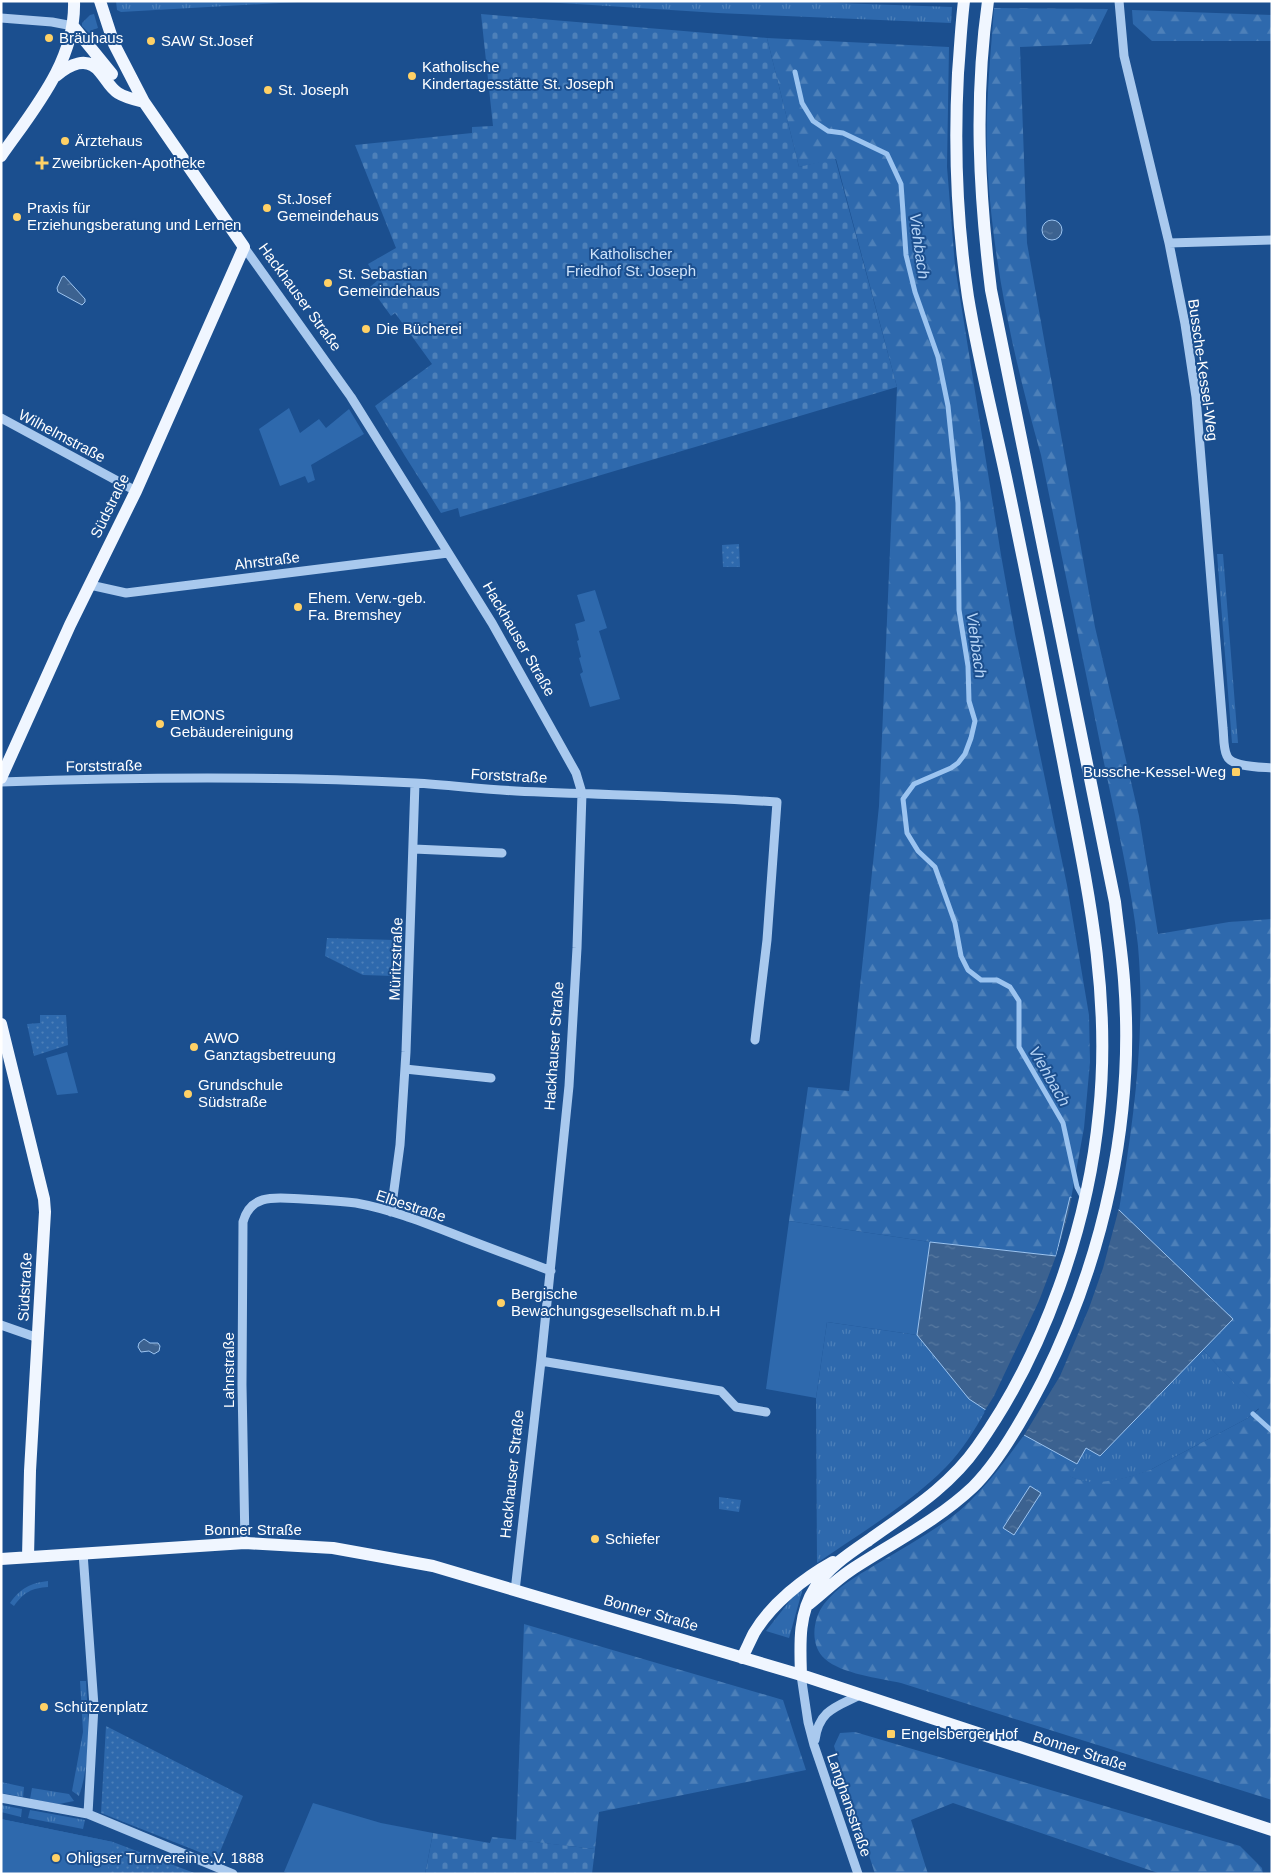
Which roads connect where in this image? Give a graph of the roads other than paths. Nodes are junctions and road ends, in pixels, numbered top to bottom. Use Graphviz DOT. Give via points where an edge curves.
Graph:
graph roads {
  1 [pos="74,1"];
  2 [pos="964,1"];
  3 [pos="988,1"];
  4 [pos="1119,1"];
  5 [pos="101,6"];
  6 [pos="1,18"];
  7 [pos="73,26"];
  8 [pos="55,77"];
  9 [pos="130,98"];
  10 [pos="144,102"];
  11 [pos="1,156"];
  12 [pos="1272,240"];
  13 [pos="1169,244"];
  14 [pos="244,247"];
  15 [pos="1,418"];
  16 [pos="136,491"];
  17 [pos="448,552"];
  18 [pos="90,584"];
  19 [pos="1272,768"];
  20 [pos="1,778"];
  21 [pos="1,782"];
  22 [pos="415,783"];
  23 [pos="582,793"];
  24 [pos="414,849"];
  25 [pos="502,853"];
  26 [pos="1,1024"];
  27 [pos="755,1040"];
  28 [pos="405,1069"];
  29 [pos="491,1078"];
  30 [pos="257,1202"];
  31 [pos="391,1212"];
  32 [pos="551,1271"];
  33 [pos="1,1325"];
  34 [pos="38,1338"];
  35 [pos="542,1361"];
  36 [pos="766,1412"];
  37 [pos="245,1543"];
  38 [pos="83,1553"];
  39 [pos="851,1553"];
  40 [pos="28,1557"];
  41 [pos="1,1559"];
  42 [pos="515,1591"];
  43 [pos="807,1606"];
  44 [pos="742,1658"];
  45 [pos="801,1675"];
  46 [pos="860,1695"];
  47 [pos="814,1745"];
  48 [pos="1,1798"];
  49 [pos="88,1814"];
  50 [pos="1272,1830"];
  51 [pos="233,1874"];
  52 [pos="858,1874"];
  1 -- 7 [label="main road"];
  2 -- 39 [label="main road" via="955,130 959,219 968,299 1091,901 1100,975 1103,1062 1089,1179 1075,1236 1064,1272 1020,1376 978,1446 959,1470 926,1499"];
  3 -- 43 [label="main road" via="980,96 982,219 991,290 1115,902 1124,981 1126,1063 1115,1161 1106,1208 1073,1313 1034,1398 996,1458 974,1486 938,1515 848,1572"];
  4 -- 13 [label="street, Bussche-Kessel-Weg" via="1124,56"];
  5 -- 10 [label="main road, Hackhauser Straße" via="108,30"];
  6 -- 7 [label="street"];
  7 -- 8 [label="main road"];
  7 -- 9 [label="main road"];
  8 -- 9 [label="main road" via="73,64 92,65 117,93"];
  8 -- 11 [label="main road"];
  9 -- 10 [label="main road"];
  10 -- 14 [label="main road, Hackhauser Straße"];
  12 -- 13 [label="street"];
  13 -- 19 [label="street, Bussche-Kessel-Weg" via="1196,397 1227,756 1245,766"];
  14 -- 16 [label="main road, Südstraße"];
  14 -- 17 [label="street, Hackhauser Straße" via="351,397"];
  15 -- 16 [label="street, Wilhelmstraße"];
  16 -- 18 [label="main road, Südstraße"];
  17 -- 18 [label="street, Ahrstraße" via="126,593"];
  17 -- 23 [label="street, Hackhauser Straße" via="502,640 576,773"];
  18 -- 20 [label="main road, Südstraße"];
  21 -- 22 [label="street, Forststraße" via="178,778"];
  22 -- 23 [label="street, Forststraße"];
  22 -- 24 [label="street, Müritzstraße"];
  23 -- 27 [label="street, Forststraße" via="777,802 767,940"];
  23 -- 32 [label="street, Hackhauser Straße" via="569,1086"];
  24 -- 25 [label="street"];
  24 -- 28 [label="street, Müritzstraße"];
  26 -- 34 [label="main road, Südstraße" via="44,1199"];
  28 -- 29 [label="street"];
  28 -- 31 [label="street, Müritzstraße" via="400,1146"];
  30 -- 31 [label="street, Elbestraße" via="277,1198 338,1201"];
  30 -- 37 [label="street, Lahnstraße" via="243,1222"];
  31 -- 32 [label="street, Elbestraße"];
  32 -- 35 [label="street, Hackhauser Straße"];
  33 -- 34 [label="street"];
  34 -- 40 [label="main road, Südstraße"];
  35 -- 36 [label="street" via="721,1391 736,1407"];
  35 -- 42 [label="street, Hackhauser Straße"];
  37 -- 38 [label="main road, Bonner Straße"];
  37 -- 42 [label="main road, Bonner Straße" via="343,1550 433,1566"];
  38 -- 40 [label="main road, Bonner Straße"];
  38 -- 49 [label="street" via="94,1706"];
  39 -- 43 [label="main road" via="815,1587"];
  39 -- 44 [label="main road" via="818,1570 785,1597 755,1632"];
  40 -- 41 [label="main road, Bonner Straße"];
  42 -- 44 [label="main road, Bonner Straße"];
  43 -- 45 [label="main road" via="800,1635"];
  44 -- 45 [label="main road, Bonner Straße"];
  45 -- 46 [label="main road, Bonner Straße"];
  45 -- 47 [label="street, Langhansstraße"];
  46 -- 47 [label="street, Langhansstraße" via="826,1712 816,1728"];
  46 -- 50 [label="main road, Bonner Straße"];
  47 -- 52 [label="street, Langhansstraße"];
  48 -- 49 [label="street"];
  49 -- 51 [label="street"];
}
